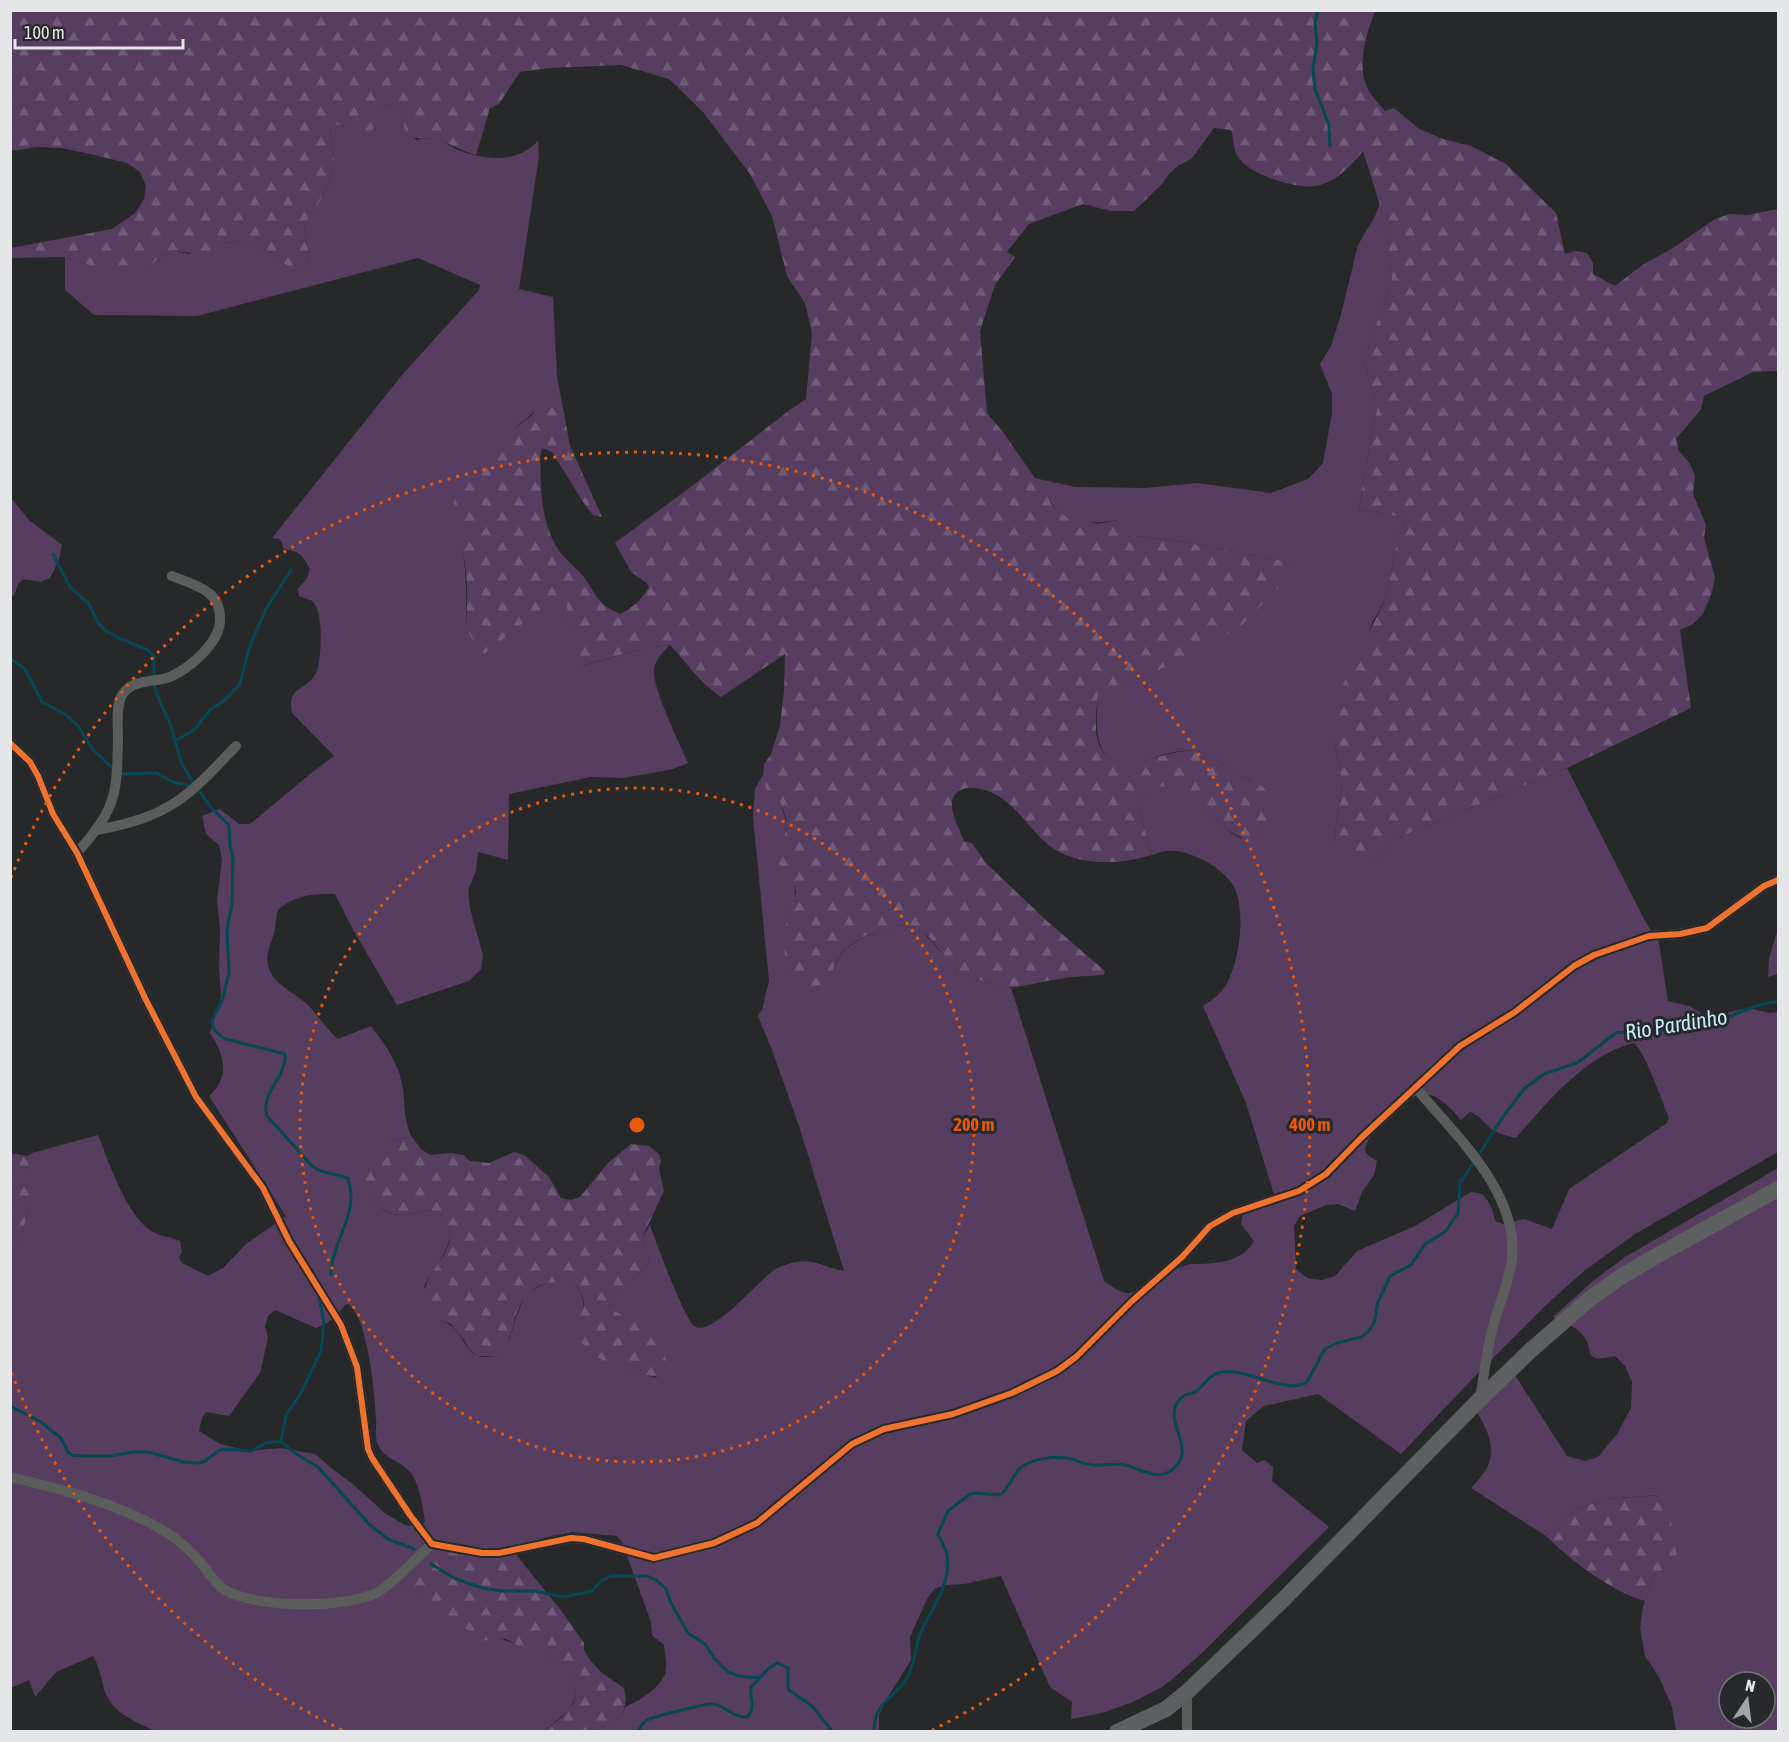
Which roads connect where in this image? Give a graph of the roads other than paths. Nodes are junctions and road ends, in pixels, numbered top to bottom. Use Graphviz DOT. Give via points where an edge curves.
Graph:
graph roads {
  1 [pos="172,576"];
  2 [pos="10,743"];
  3 [pos="236,746"];
  4 [pos="97,830"];
  5 [pos="77,854"];
  6 [pos="1779,880"];
  7 [pos="1416,1088"];
  8 [pos="1779,1189"];
  9 [pos="1480,1399"];
  10 [pos="10,1477"];
  11 [pos="432,1544"];
  12 [pos="1187,1692"];
  13 [pos="1117,1731"];
  14 [pos="1187,1731"];
  1 -- 4 [label="street" via="210,593 220,613 219,628 202,655 177,673 139,683 124,692 118,716 117,786"];
  2 -- 5 [label="street" via="30,762 53,814"];
  3 -- 4 [label="street" via="185,798 130,823"];
  4 -- 5 [label="street"];
  5 -- 11 [label="street" via="196,1096 263,1188 289,1241 341,1325 357,1367 368,1449"];
  6 -- 7 [label="street" via="1764,886 1707,928 1649,936 1574,966 1515,1012 1460,1046"];
  7 -- 9 [label="street" via="1491,1178 1512,1243 1509,1274 1492,1330"];
  7 -- 11 [label="street" via="1326,1174 1282,1198 1233,1213 1210,1226 1182,1257 1057,1371 1012,1393 953,1414 867,1436 844,1450 757,1523 736,1534 654,1558 571,1538 498,1553"];
  8 -- 9 [label="main road" via="1619,1278 1587,1301"];
  9 -- 12 [label="main road"];
  10 -- 11 [label="street" via="141,1518 188,1549 221,1587 266,1602 318,1604 366,1596 384,1587"];
  12 -- 13 [label="main road" via="1166,1709"];
  12 -- 14 [label="street"];
}
